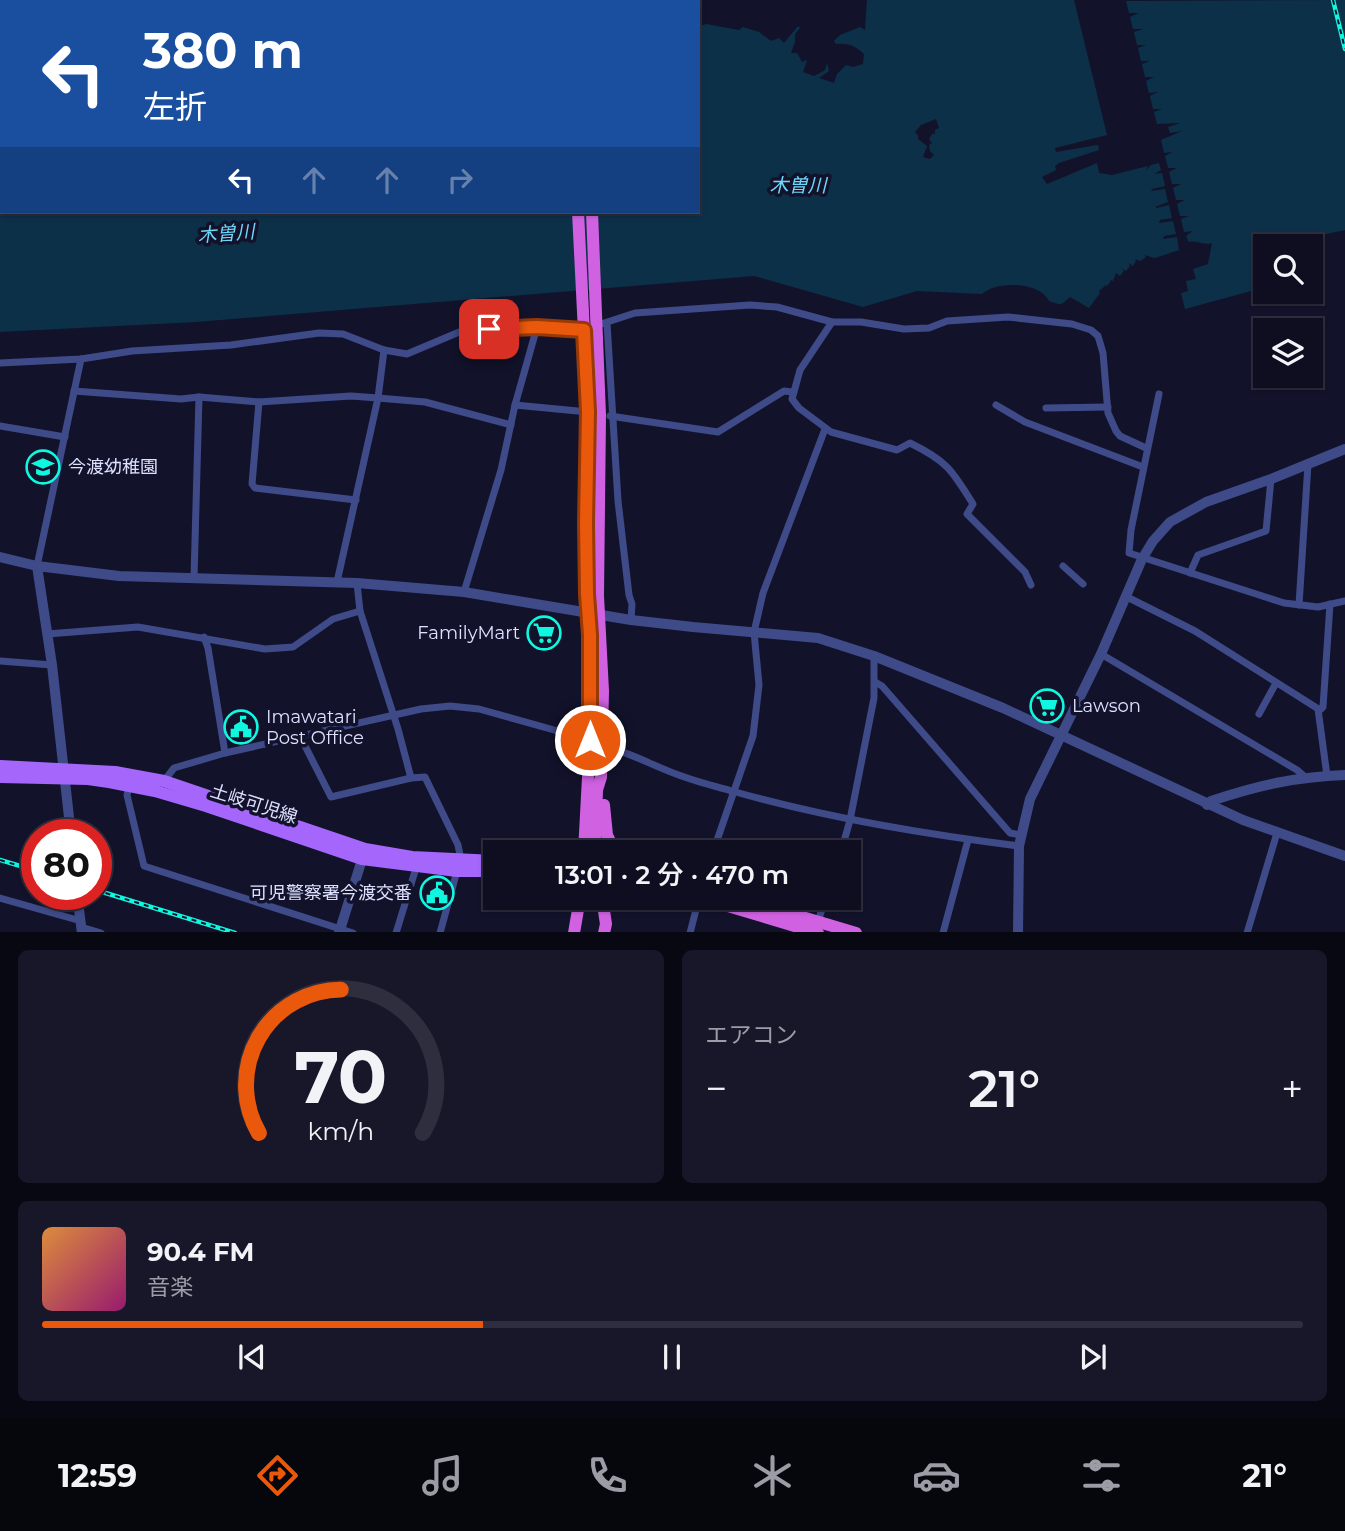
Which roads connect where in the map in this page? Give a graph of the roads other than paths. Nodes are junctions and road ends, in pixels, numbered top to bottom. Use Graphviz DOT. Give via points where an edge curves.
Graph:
graph roads {
  1 [pos="578,214"];
  2 [pos="592,214"];
  3 [pos="601,321"];
  4 [pos="832,322"];
  5 [pos="537,327"];
  6 [pos="584,330"];
  7 [pos="384,350"];
  8 [pos="81,359"];
  9 [pos="0,363"];
  10 [pos="74,391"];
  11 [pos="792,393"];
  12 [pos="1159,394"];
  13 [pos="199,397"];
  14 [pos="378,398"];
  15 [pos="259,402"];
  16 [pos="515,405"];
  17 [pos="996,405"];
  18 [pos="1108,407"];
  19 [pos="1046,408"];
  20 [pos="600,415"];
  21 [pos="511,425"];
  22 [pos="0,426"];
  23 [pos="825,429"];
  24 [pos="65,437"];
  25 [pos="1146,448"];
  26 [pos="1345,449"];
  27 [pos="1308,464"];
  28 [pos="1143,467"];
  29 [pos="1271,479"];
  30 [pos="356,500"];
  31 [pos="0,557"];
  32 [pos="1142,559"];
  33 [pos="37,566"];
  34 [pos="1063,566"];
  35 [pos="1190,573"];
  36 [pos="194,578"];
  37 [pos="337,582"];
  38 [pos="357,583"];
  39 [pos="1083,584"];
  40 [pos="1031,585"];
  41 [pos="464,592"];
  42 [pos="1125,596"];
  43 [pos="1345,601"];
  44 [pos="1330,604"];
  45 [pos="1299,605"];
  46 [pos="360,611"];
  47 [pos="594,613"];
  48 [pos="631,620"];
  49 [pos="754,632"];
  50 [pos="47,634"];
  51 [pos="204,637"];
  52 [pos="1101,654"];
  53 [pos="874,656"];
  54 [pos="0,661"];
  55 [pos="52,665"];
  56 [pos="876,682"];
  57 [pos="1276,683"];
  58 [pos="1318,709"];
  59 [pos="1259,714"];
  60 [pos="394,716"];
  61 [pos="1060,735"];
  62 [pos="301,738"];
  63 [pos="596,743"];
  64 [pos="225,753"];
  65 [pos="0,766"];
  66 [pos="64,773"];
  67 [pos="1345,775"];
  68 [pos="1327,776"];
  69 [pos="0,777"];
  70 [pos="601,777"];
  71 [pos="1305,777"];
  72 [pos="411,778"];
  73 [pos="164,781"];
  74 [pos="129,786"];
  75 [pos="734,792"];
  76 [pos="1207,805"];
  77 [pos="69,819"];
  78 [pos="850,820"];
  79 [pos="1277,833"];
  80 [pos="1021,835"];
  81 [pos="585,840"];
  82 [pos="595,840"];
  83 [pos="609,840"];
  84 [pos="717,840"];
  85 [pos="844,840"];
  86 [pos="968,840"];
  87 [pos="1019,846"];
  88 [pos="363,854"];
  89 [pos="1345,856"];
  90 [pos="483,863"];
  91 [pos="459,866"];
  92 [pos="416,867"];
  93 [pos="483,869"];
  94 [pos="0,898"];
  95 [pos="578,910"];
  96 [pos="604,910"];
  97 [pos="697,910"];
  98 [pos="749,910"];
  99 [pos="771,910"];
  100 [pos="823,910"];
  101 [pos="81,927"];
  102 [pos="818,927"];
  103 [pos="340,931"];
  104 [pos="396,932"];
  105 [pos="440,932"];
  106 [pos="574,932"];
  107 [pos="604,932"];
  108 [pos="690,932"];
  109 [pos="850,932"];
  110 [pos="943,932"];
  111 [pos="1018,932"];
  112 [pos="1247,932"];
  1 -- 6 [label="highway"];
  2 -- 3 [label="highway"];
  3 -- 4 [label="street" via="635,313 750,305 777,307"];
  3 -- 20 [label="highway"];
  4 -- 11 [label="street" via="800,370"];
  4 -- 18 [label="street" via="904,329 1008,317 1091,330 1101,344"];
  5 -- 6 [label="street"];
  5 -- 7 [label="street" via="464,330 407,354"];
  5 -- 16 [label="street"];
  6 -- 20 [label="highway"];
  7 -- 8 [label="street" via="343,334 319,333"];
  7 -- 14 [label="street"];
  8 -- 9 [label="street"];
  8 -- 10 [label="street"];
  10 -- 13 [label="street"];
  10 -- 24 [label="street"];
  11 -- 20 [label="street" via="784,391 718,432"];
  11 -- 23 [label="street" via="799,408"];
  12 -- 25 [label="street"];
  13 -- 15 [label="street"];
  13 -- 36 [label="street"];
  14 -- 15 [label="street"];
  14 -- 21 [label="street" via="425,402"];
  14 -- 30 [label="street"];
  15 -- 30 [label="street" via="255,488"];
  16 -- 20 [label="street"];
  16 -- 21 [label="street"];
  17 -- 28 [label="street" via="1025,422"];
  18 -- 19 [label="street"];
  18 -- 25 [label="street" via="1120,436"];
  20 -- 47 [label="highway" via="586,535"];
  20 -- 48 [label="street" via="618,501"];
  21 -- 41 [label="street"];
  22 -- 24 [label="street"];
  23 -- 40 [label="street" via="897,450 910,443 931,453 952,469 973,504 967,514 972,521 1013,558"];
  23 -- 49 [label="street" via="763,593"];
  24 -- 33 [label="street"];
  25 -- 28 [label="street"];
  26 -- 27 [label="street"];
  27 -- 29 [label="street"];
  27 -- 45 [label="street"];
  28 -- 32 [label="street" via="1128,551"];
  29 -- 32 [label="street" via="1182,514 1170,522"];
  29 -- 35 [label="street" via="1266,531 1198,555"];
  30 -- 37 [label="street"];
  31 -- 33 [label="street"];
  32 -- 35 [label="street"];
  32 -- 42 [label="street"];
  33 -- 36 [label="street" via="119,576"];
  33 -- 50 [label="street"];
  34 -- 39 [label="street"];
  35 -- 45 [label="street"];
  36 -- 37 [label="street"];
  37 -- 38 [label="street"];
  38 -- 41 [label="street"];
  38 -- 46 [label="street"];
  41 -- 47 [label="street"];
  42 -- 52 [label="street"];
  42 -- 57 [label="street" via="1195,631"];
  43 -- 44 [label="street"];
  44 -- 45 [label="street"];
  44 -- 58 [label="street" via="1322,707"];
  46 -- 51 [label="street" via="333,619 293,647 265,649"];
  46 -- 60 [label="street"];
  47 -- 48 [label="street"];
  47 -- 63 [label="highway"];
  48 -- 49 [label="street"];
  49 -- 53 [label="street" via="818,638"];
  49 -- 75 [label="street" via="759,685 755,723"];
  50 -- 51 [label="street" via="138,627"];
  50 -- 55 [label="street"];
  51 -- 64 [label="street"];
  52 -- 61 [label="street"];
  52 -- 71 [label="street"];
  53 -- 56 [label="street"];
  53 -- 61 [label="street"];
  54 -- 55 [label="street"];
  55 -- 66 [label="street"];
  56 -- 78 [label="street"];
  56 -- 80 [label="street" via="1010,833"];
  57 -- 58 [label="street"];
  57 -- 59 [label="street"];
  58 -- 68 [label="street"];
  60 -- 62 [label="street"];
  60 -- 63 [label="street" via="450,706 479,709"];
  60 -- 72 [label="street"];
  61 -- 76 [label="street"];
  61 -- 80 [label="street" via="1030,799"];
  62 -- 64 [label="street"];
  62 -- 72 [label="street" via="331,797"];
  63 -- 70 [label="highway"];
  63 -- 75 [label="street"];
  63 -- 81 [label="highway"];
  64 -- 73 [label="street" via="174,768"];
  65 -- 66 [label="main road, 土岐可児線"];
  66 -- 69 [label="main road, 土岐可児線"];
  66 -- 73 [label="main road, 土岐可児線" via="115,772"];
  66 -- 74 [label="main road, 土岐可児線"];
  66 -- 77 [label="street"];
  67 -- 68 [label="street"];
  68 -- 71 [label="street"];
  70 -- 82 [label="highway"];
  70 -- 83 [label="highway"];
  71 -- 76 [label="street" via="1266,784"];
  72 -- 91 [label="street" via="425,777 458,845"];
  73 -- 88 [label="main road, 土岐可児線"];
  74 -- 88 [label="main road, 土岐可児線"];
  74 -- 103 [label="street" via="127,795 144,866"];
  75 -- 78 [label="street"];
  75 -- 84 [label="street"];
  76 -- 79 [label="street"];
  78 -- 85 [label="street"];
  78 -- 86 [label="street"];
  79 -- 89 [label="street"];
  79 -- 112 [label="street"];
  80 -- 87 [label="street"];
  86 -- 87 [label="street"];
  86 -- 110 [label="street"];
  87 -- 111 [label="street"];
  88 -- 91 [label="main road, 土岐可児線"];
  88 -- 92 [label="main road, 土岐可児線"];
  88 -- 103 [label="street"];
  90 -- 91 [label="main road, 土岐可児線"];
  91 -- 92 [label="main road, 土岐可児線"];
  91 -- 93 [label="main road, 土岐可児線"];
  91 -- 105 [label="street"];
  92 -- 104 [label="street"];
  94 -- 101 [label="street"];
  95 -- 106 [label="highway"];
  96 -- 107 [label="highway"];
  97 -- 108 [label="street"];
  98 -- 102 [label="highway"];
  99 -- 102 [label="highway"];
  100 -- 102 [label="street"];
  102 -- 109 [label="highway"];
}
